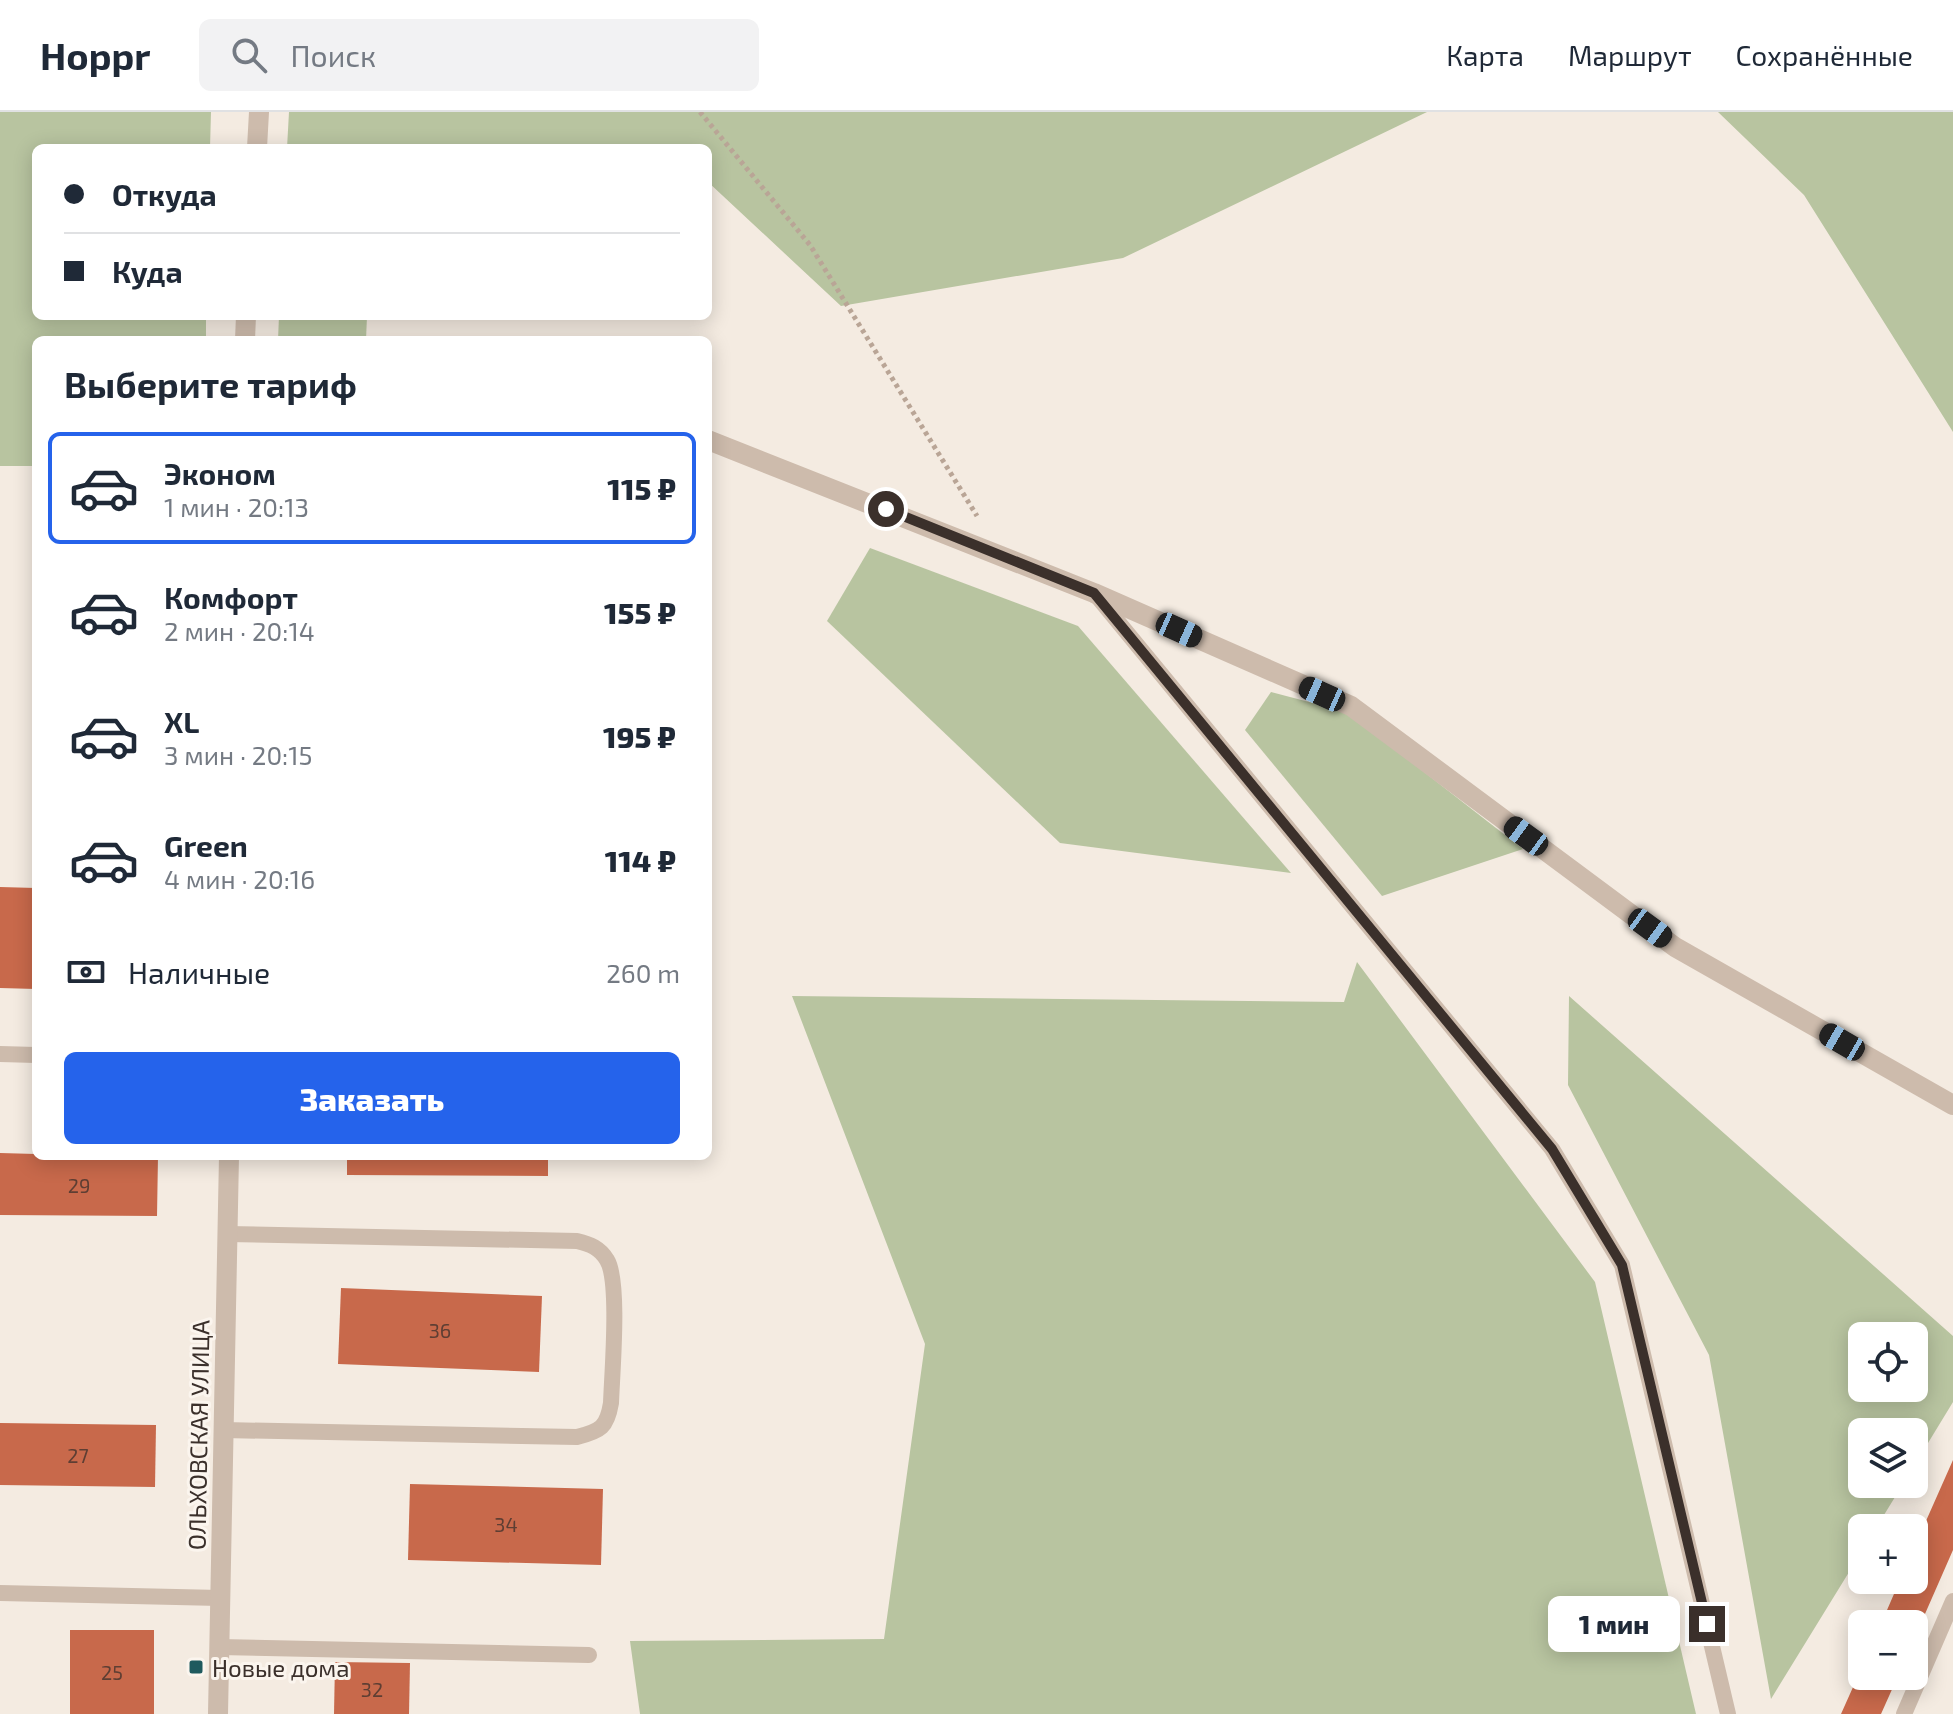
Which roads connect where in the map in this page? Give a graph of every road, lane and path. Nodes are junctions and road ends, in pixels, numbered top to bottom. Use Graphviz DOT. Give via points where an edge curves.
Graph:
graph roads {
  1 [pos="259,112"];
  2 [pos="700,112"];
  3 [pos="257,144"];
  4 [pos="712,442"];
  5 [pos="1000,555"];
  6 [pos="1094,593"];
  7 [pos="0,1054"];
  8 [pos="32,1055"];
  9 [pos="1953,1105"];
  10 [pos="229,1160"];
  11 [pos="227,1234"];
  12 [pos="224,1430"];
  13 [pos="0,1593"];
  14 [pos="220,1598"];
  15 [pos="1953,1601"];
  16 [pos="219,1647"];
  17 [pos="589,1655"];
  18 [pos="218,1714"];
  19 [pos="1728,1714"];
  20 [pos="1904,1714"];
  1 -- 3 [label="street"];
  2 -- 5 [label="path" via="810,245"];
  4 -- 5 [label="street"];
  5 -- 6 [label="street"];
  6 -- 9 [label="street" via="1351,706 1675,947"];
  6 -- 19 [label="lane" via="1552,1149 1622,1265"];
  7 -- 8 [label="lane"];
  10 -- 11 [label="street, ОЛЬХОВСКАЯ УЛИЦА"];
  11 -- 12 [label="street, ОЛЬХОВСКАЯ УЛИЦА"];
  11 -- 12 [label="lane" via="577,1241 593,1244 608,1260 613,1280 611,1403 608,1421 595,1433 562,1437"];
  12 -- 14 [label="street, ОЛЬХОВСКАЯ УЛИЦА"];
  13 -- 14 [label="lane"];
  14 -- 16 [label="street, ОЛЬХОВСКАЯ УЛИЦА"];
  15 -- 20 [label="lane"];
  16 -- 17 [label="lane"];
  16 -- 18 [label="street, ОЛЬХОВСКАЯ УЛИЦА"];
}
